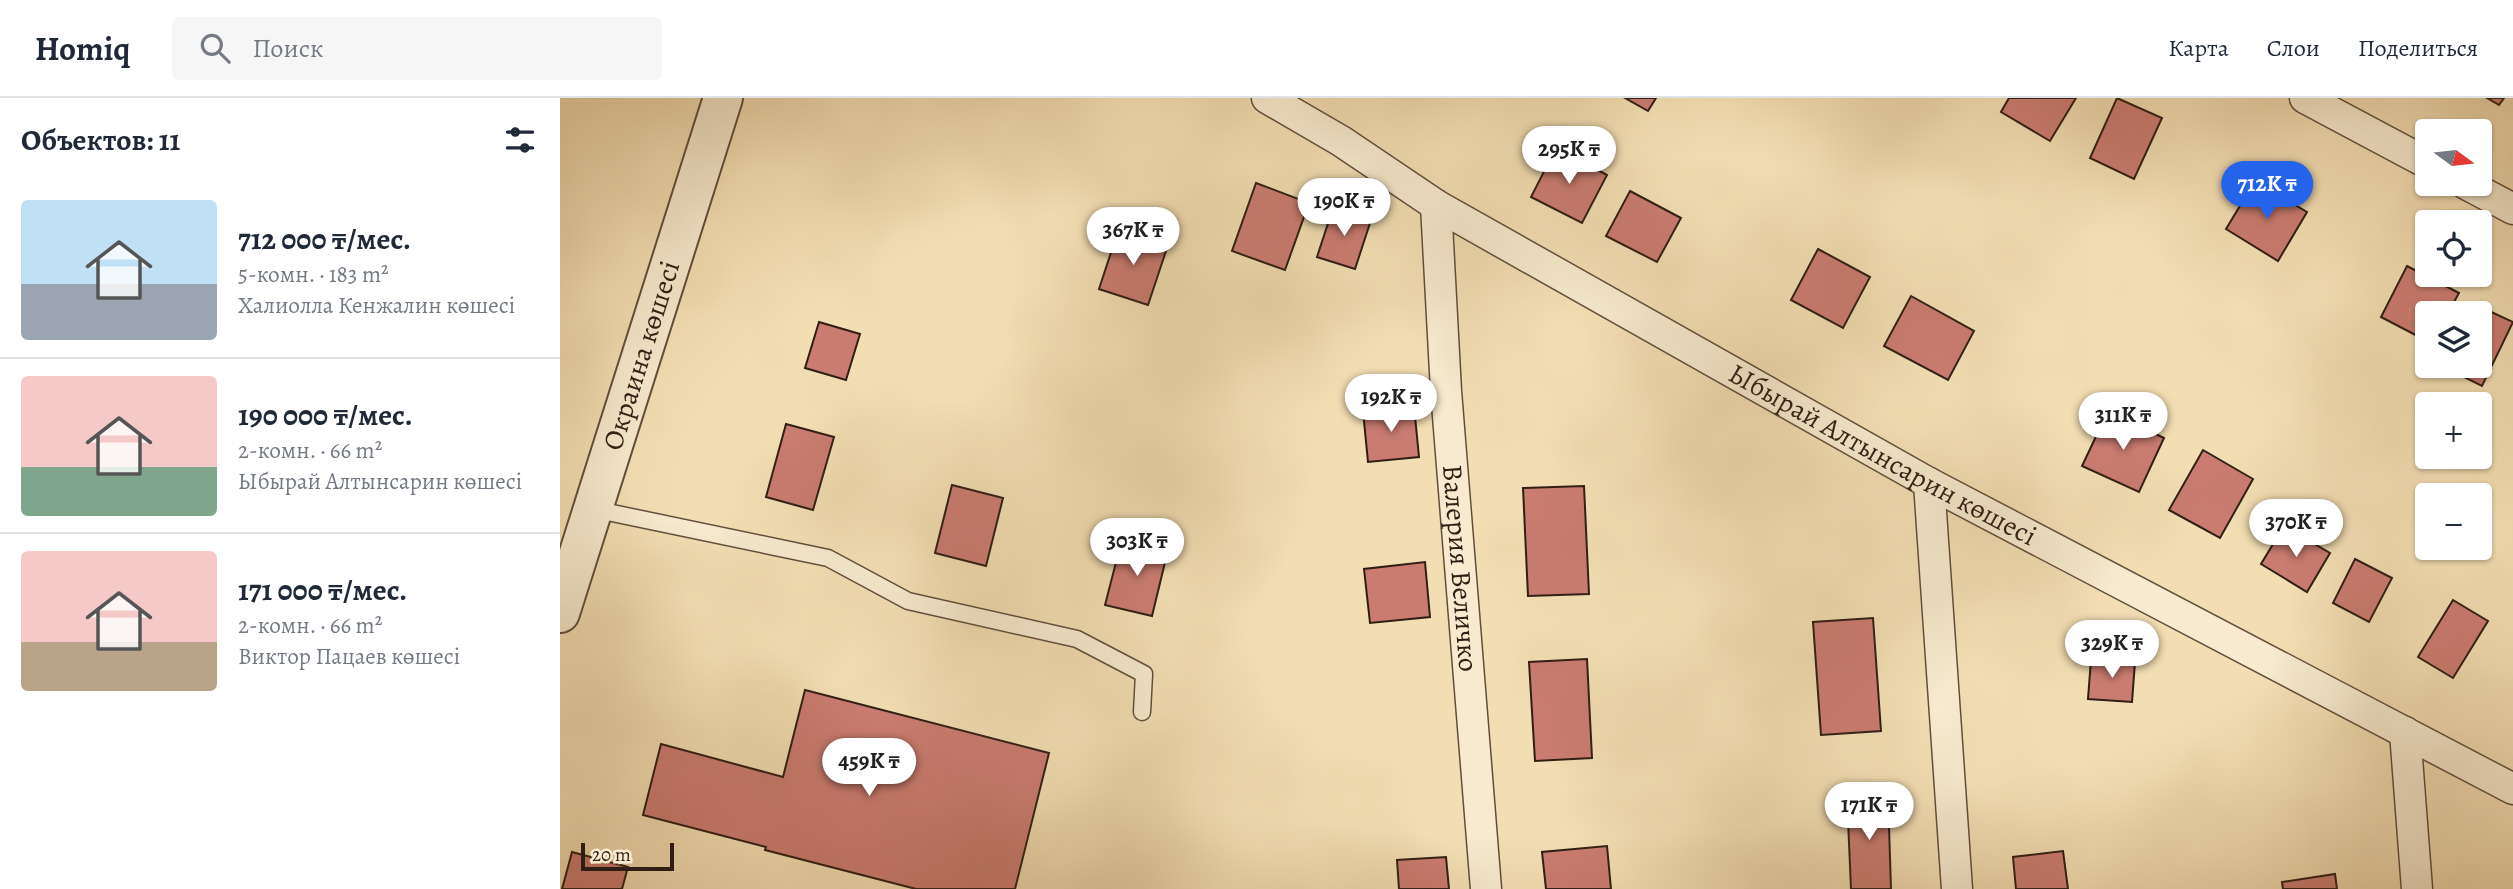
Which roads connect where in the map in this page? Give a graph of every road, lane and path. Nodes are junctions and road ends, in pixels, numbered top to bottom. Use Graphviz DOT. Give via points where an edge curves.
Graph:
graph roads {
  1 [pos="723,98"];
  2 [pos="1266,98"];
  3 [pos="2305,98"];
  4 [pos="2415,157"];
  5 [pos="2489,196"];
  6 [pos="1436,205"];
  7 [pos="2513,209"];
  8 [pos="1929,484"];
  9 [pos="593,509"];
  10 [pos="560,613"];
  11 [pos="1142,712"];
  12 [pos="2405,732"];
  13 [pos="2513,789"];
  14 [pos="1486,889"];
  15 [pos="1957,889"];
  16 [pos="2417,889"];
  1 -- 9 [label="street, Окраина көшесі"];
  2 -- 6 [label="street, Ыбырай Алтынсарин көшесі" via="1341,141"];
  3 -- 4 [label="street"];
  5 -- 7 [label="street"];
  6 -- 8 [label="street, Ыбырай Алтынсарин көшесі"];
  6 -- 14 [label="street, Валерия Величко" via="1446,391"];
  8 -- 12 [label="street, Ыбырай Алтынсарин көшесі"];
  8 -- 15 [label="street"];
  9 -- 10 [label="street, Окраина көшесі"];
  9 -- 11 [label="lane" via="828,558 908,601 1077,639 1144,674"];
  12 -- 13 [label="street, Ыбырай Алтынсарин көшесі"];
  12 -- 16 [label="street"];
}
